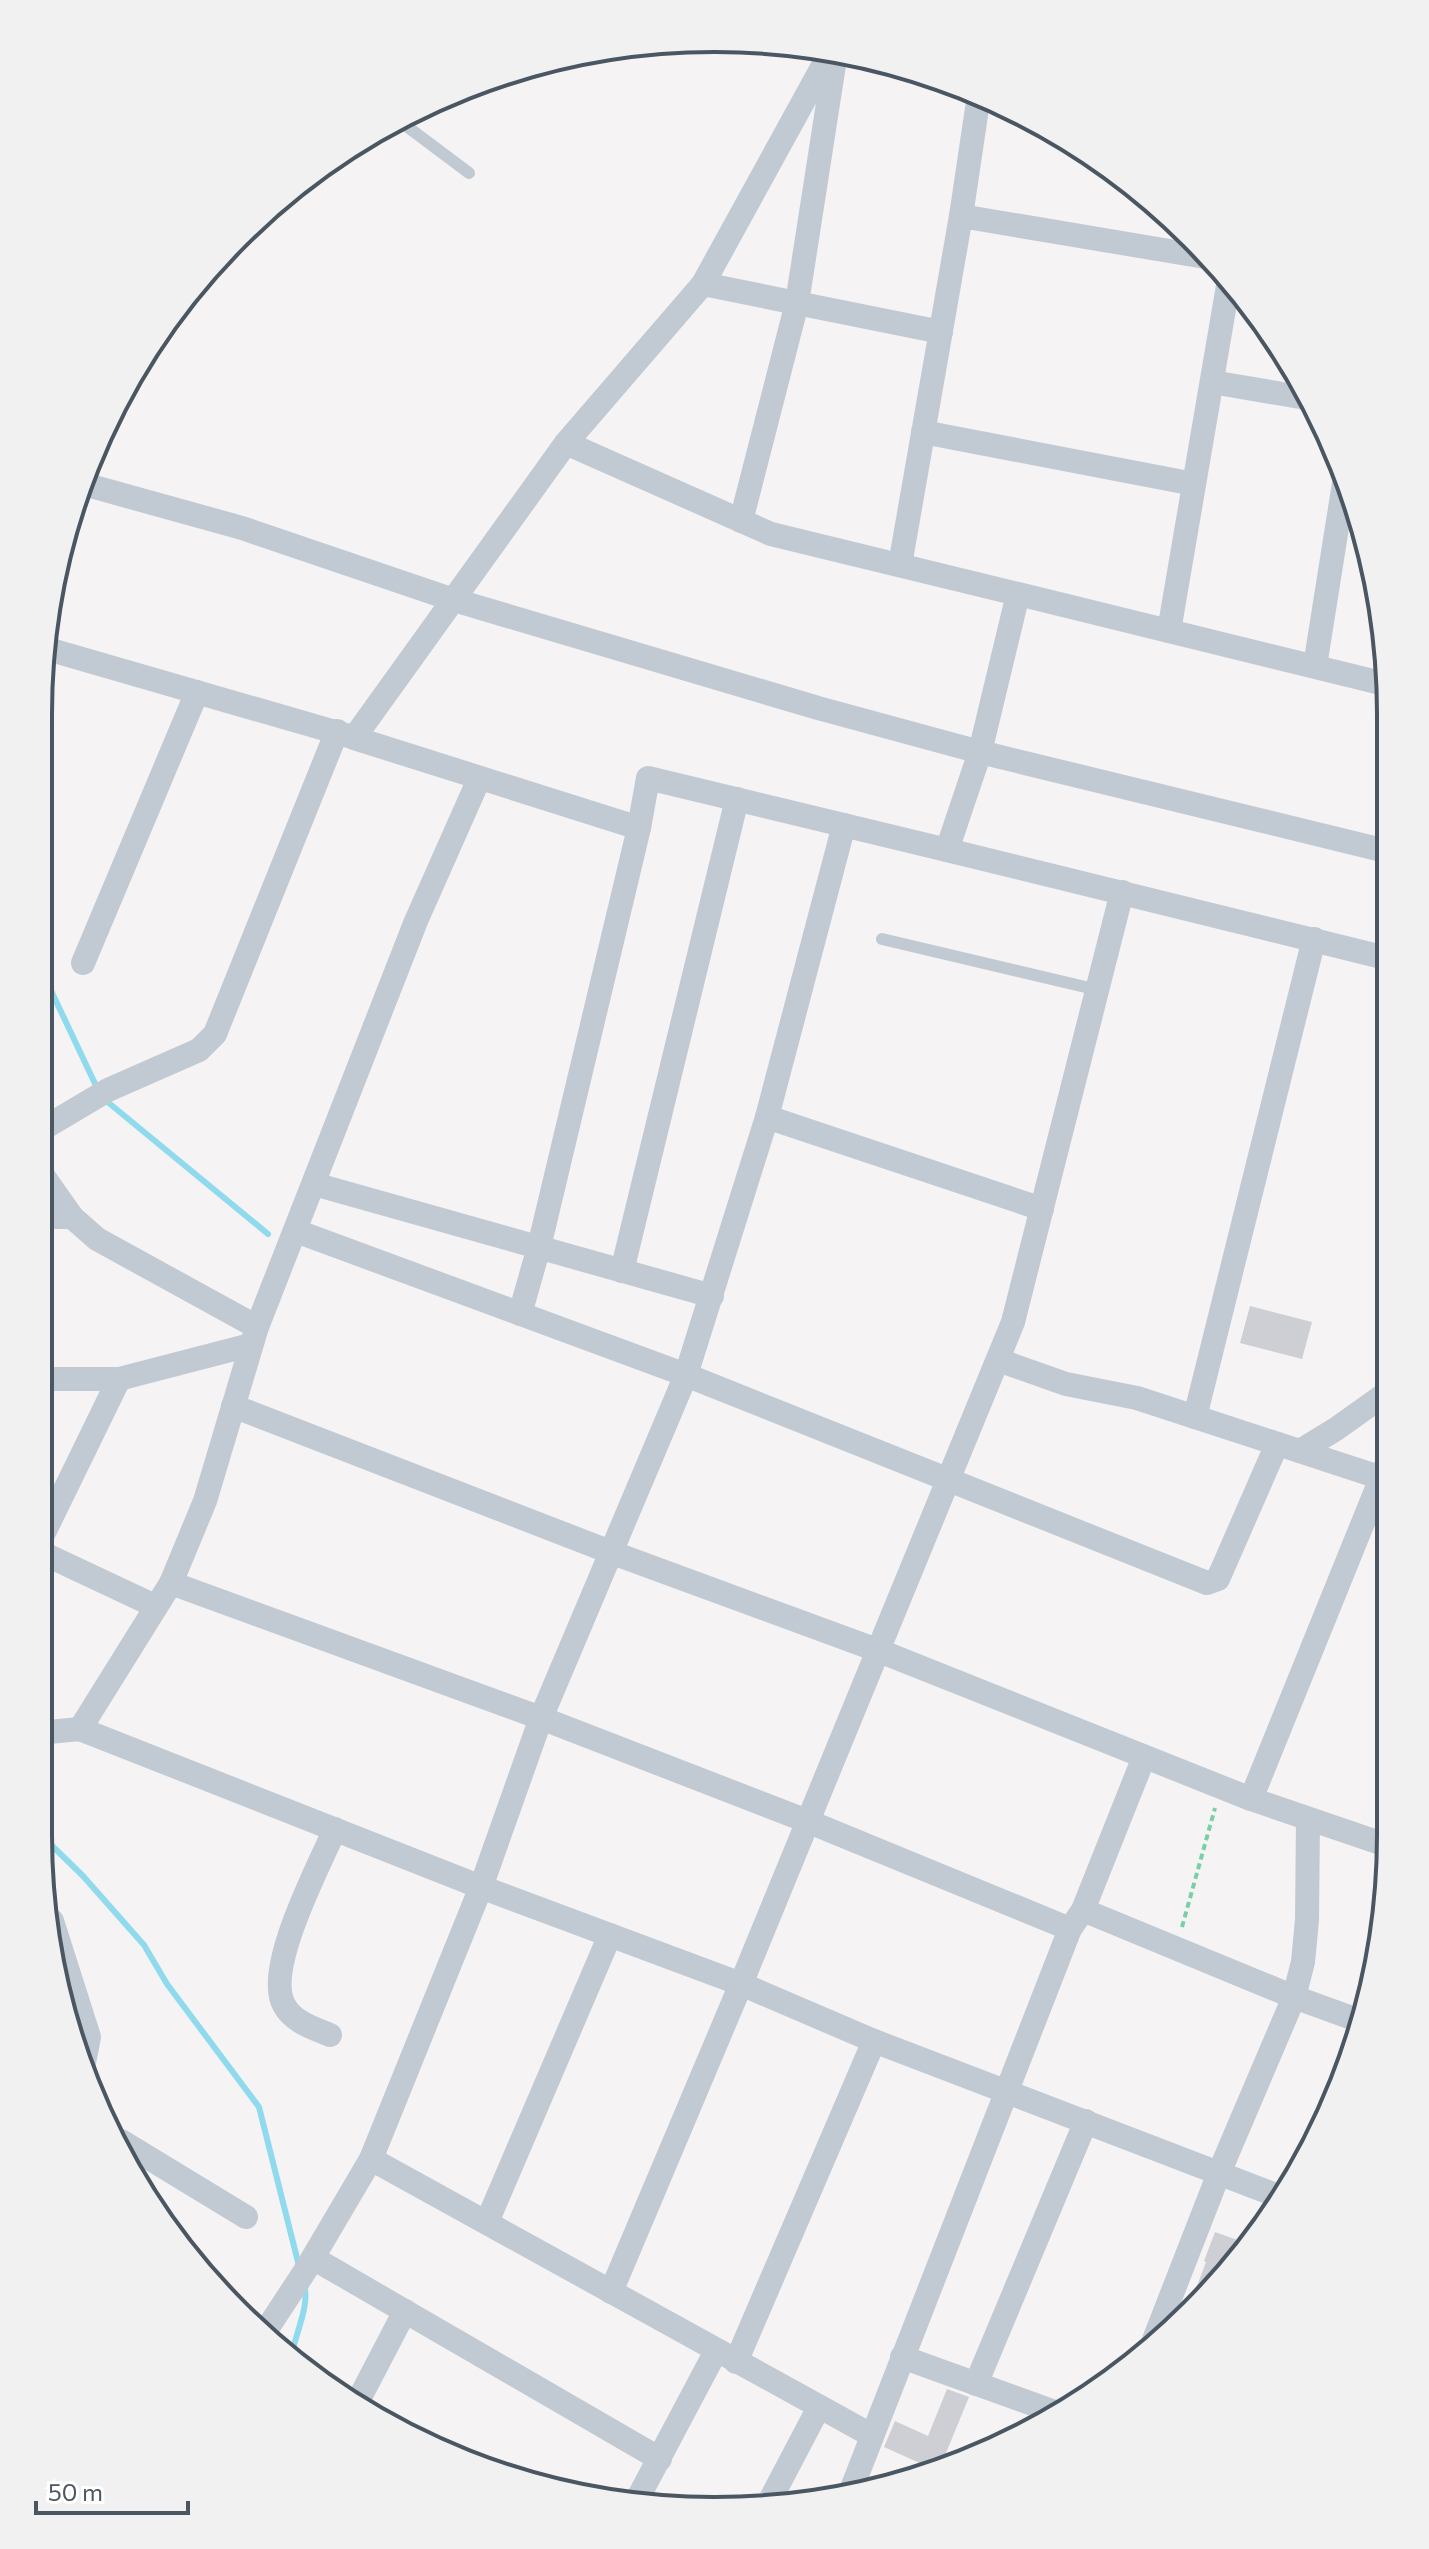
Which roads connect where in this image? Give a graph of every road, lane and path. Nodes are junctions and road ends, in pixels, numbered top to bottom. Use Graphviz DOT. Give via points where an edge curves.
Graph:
graph roads {
  1 [pos="828,62"];
  2 [pos="832,63"];
  3 [pos="977,106"];
  4 [pos="408,127"];
  5 [pos="469,173"];
  6 [pos="961,216"];
  7 [pos="1191,255"];
  8 [pos="703,284"];
  9 [pos="1227,295"];
  10 [pos="797,303"];
  11 [pos="941,332"];
  12 [pos="1212,382"];
  13 [pos="1295,396"];
  14 [pos="923,432"];
  15 [pos="566,443"];
  16 [pos="1194,484"];
  17 [pos="93,487"];
  18 [pos="1341,500"];
  19 [pos="741,521"];
  20 [pos="900,565"];
  21 [pos="1018,594"];
  22 [pos="454,600"];
  23 [pos="1169,631"];
  24 [pos="55,655"];
  25 [pos="1315,666"];
  26 [pos="1376,682"];
  27 [pos="197,692"];
  28 [pos="346,735"];
  29 [pos="980,752"];
  30 [pos="479,779"];
  31 [pos="737,799"];
  32 [pos="844,825"];
  33 [pos="639,828"];
  34 [pos="1377,849"];
  35 [pos="947,850"];
  36 [pos="1122,892"];
  37 [pos="882,939"];
  38 [pos="1314,939"];
  39 [pos="1377,956"];
  40 [pos="83,963"];
  41 [pos="1098,990"];
  42 [pos="767,1117"];
  43 [pos="52,1123"];
  44 [pos="314,1184"];
  45 [pos="52,1189"];
  46 [pos="1042,1209"];
  47 [pos="52,1217"];
  48 [pos="72,1217"];
  49 [pos="296,1231"];
  50 [pos="539,1247"];
  51 [pos="622,1271"];
  52 [pos="712,1296"];
  53 [pos="520,1314"];
  54 [pos="254,1336"];
  55 [pos="998,1360"];
  56 [pos="686,1375"];
  57 [pos="52,1379"];
  58 [pos="119,1379"];
  59 [pos="1377,1400"];
  60 [pos="233,1406"];
  61 [pos="1195,1417"];
  62 [pos="1289,1447"];
  63 [pos="1377,1471"];
  64 [pos="950,1479"];
  65 [pos="1377,1495"];
  66 [pos="52,1516"];
  67 [pos="613,1553"];
  68 [pos="52,1558"];
  69 [pos="171,1583"];
  70 [pos="155,1606"];
  71 [pos="877,1650"];
  72 [pos="541,1718"];
  73 [pos="80,1729"];
  74 [pos="52,1732"];
  75 [pos="1144,1757"];
  76 [pos="1221,1787"];
  77 [pos="1251,1799"];
  78 [pos="1308,1819"];
  79 [pos="807,1821"];
  80 [pos="335,1829"];
  81 [pos="1377,1842"];
  82 [pos="481,1887"];
  83 [pos="1077,1920"];
  84 [pos="610,1935"];
  85 [pos="1176,1948"];
  86 [pos="64,1959"];
  87 [pos="741,1984"];
  88 [pos="1294,1997"];
  89 [pos="1351,2018"];
  90 [pos="330,2035"];
  91 [pos="874,2041"];
  92 [pos="88,2050"];
  93 [pos="1008,2091"];
  94 [pos="1086,2121"];
  95 [pos="130,2147"];
  96 [pos="371,2159"];
  97 [pos="1219,2173"];
  98 [pos="1271,2193"];
  99 [pos="246,2217"];
  100 [pos="487,2222"];
  101 [pos="309,2264"];
  102 [pos="611,2292"];
  103 [pos="405,2311"];
  104 [pos="270,2325"];
  105 [pos="1160,2325"];
  106 [pos="726,2357"];
  107 [pos="902,2357"];
  108 [pos="976,2384"];
  109 [pos="361,2395"];
  110 [pos="819,2407"];
  111 [pos="1045,2409"];
  112 [pos="871,2435"];
  113 [pos="660,2459"];
  114 [pos="854,2482"];
  115 [pos="641,2493"];
  116 [pos="773,2494"];
  1 -- 8 [label="street"];
  2 -- 10 [label="street"];
  3 -- 6 [label="street"];
  4 -- 5 [label="lane"];
  6 -- 7 [label="street"];
  6 -- 11 [label="street"];
  8 -- 10 [label="street"];
  8 -- 15 [label="street"];
  9 -- 12 [label="street"];
  10 -- 11 [label="street"];
  10 -- 19 [label="street"];
  11 -- 14 [label="street"];
  12 -- 13 [label="street"];
  12 -- 16 [label="street"];
  14 -- 16 [label="street"];
  14 -- 20 [label="street"];
  15 -- 19 [label="street"];
  15 -- 22 [label="street"];
  16 -- 23 [label="street"];
  17 -- 22 [label="street" via="242,528"];
  18 -- 25 [label="street"];
  19 -- 20 [label="street" via="771,534"];
  20 -- 21 [label="street"];
  21 -- 23 [label="street"];
  21 -- 29 [label="street"];
  22 -- 28 [label="street"];
  22 -- 29 [label="street"];
  23 -- 25 [label="street"];
  24 -- 27 [label="street"];
  25 -- 26 [label="street"];
  27 -- 28 [label="street"];
  27 -- 40 [label="street"];
  28 -- 30 [label="street"];
  28 -- 43 [label="street" via="215,1034 199,1050 99,1094"];
  29 -- 34 [label="street"];
  29 -- 35 [label="street"];
  30 -- 33 [label="street"];
  30 -- 44 [label="street" via="416,921"];
  31 -- 32 [label="street"];
  31 -- 33 [label="street" via="648,778"];
  31 -- 51 [label="street"];
  32 -- 35 [label="street"];
  32 -- 42 [label="street"];
  33 -- 50 [label="street"];
  35 -- 36 [label="street"];
  36 -- 38 [label="street"];
  36 -- 41 [label="street"];
  37 -- 41 [label="lane"];
  38 -- 39 [label="street"];
  38 -- 61 [label="street"];
  41 -- 46 [label="street"];
  42 -- 46 [label="street"];
  42 -- 52 [label="street"];
  44 -- 49 [label="street"];
  44 -- 50 [label="street"];
  45 -- 48 [label="street"];
  46 -- 55 [label="street"];
  47 -- 48 [label="street"];
  48 -- 54 [label="street" via="114,1250"];
  49 -- 53 [label="street"];
  49 -- 54 [label="street"];
  50 -- 51 [label="street"];
  50 -- 53 [label="street"];
  51 -- 52 [label="street"];
  52 -- 56 [label="street"];
  53 -- 56 [label="street"];
  54 -- 58 [label="street"];
  54 -- 60 [label="street"];
  55 -- 61 [label="street" via="1066,1384 1137,1398"];
  55 -- 64 [label="street"];
  56 -- 64 [label="street"];
  56 -- 67 [label="street"];
  57 -- 58 [label="street"];
  58 -- 66 [label="street"];
  59 -- 62 [label="street" via="1336,1429"];
  60 -- 67 [label="street"];
  60 -- 69 [label="street" via="205,1501"];
  61 -- 62 [label="street"];
  62 -- 63 [label="street"];
  62 -- 64 [label="street" via="1218,1579 1207,1583"];
  64 -- 71 [label="street"];
  65 -- 77 [label="street"];
  67 -- 71 [label="street"];
  67 -- 72 [label="street"];
  68 -- 70 [label="street"];
  69 -- 70 [label="street"];
  69 -- 72 [label="street"];
  70 -- 73 [label="street"];
  71 -- 75 [label="street"];
  71 -- 79 [label="street"];
  72 -- 79 [label="street"];
  72 -- 82 [label="street"];
  73 -- 74 [label="street"];
  73 -- 80 [label="street"];
  75 -- 76 [label="street"];
  75 -- 83 [label="street"];
  76 -- 77 [label="street"];
  76 -- 85 [label="path"];
  77 -- 78 [label="street"];
  78 -- 81 [label="street"];
  78 -- 88 [label="street" via="1307,1920"];
  79 -- 83 [label="street"];
  79 -- 87 [label="street"];
  80 -- 82 [label="street"];
  80 -- 90 [label="street" via="285,1945 280,1983 282,2003 294,2018"];
  82 -- 84 [label="street"];
  82 -- 96 [label="street"];
  83 -- 85 [label="street"];
  83 -- 93 [label="street"];
  84 -- 87 [label="street"];
  84 -- 100 [label="street"];
  85 -- 88 [label="street"];
  86 -- 92 [label="street" via="89,2037"];
  87 -- 91 [label="street"];
  87 -- 102 [label="street"];
  88 -- 89 [label="street"];
  88 -- 97 [label="street"];
  91 -- 93 [label="street"];
  91 -- 106 [label="street"];
  93 -- 94 [label="street"];
  93 -- 107 [label="street"];
  94 -- 97 [label="street"];
  94 -- 108 [label="street"];
  95 -- 99 [label="street"];
  96 -- 100 [label="street"];
  96 -- 101 [label="street"];
  97 -- 98 [label="street"];
  97 -- 105 [label="street"];
  100 -- 102 [label="street"];
  101 -- 103 [label="street"];
  101 -- 104 [label="street"];
  102 -- 106 [label="street"];
  103 -- 109 [label="street"];
  103 -- 113 [label="street"];
  106 -- 110 [label="street"];
  106 -- 113 [label="street"];
  107 -- 108 [label="street"];
  107 -- 112 [label="street"];
  108 -- 111 [label="street"];
  110 -- 112 [label="street"];
  110 -- 116 [label="street"];
  112 -- 114 [label="street"];
  113 -- 115 [label="street"];
}
